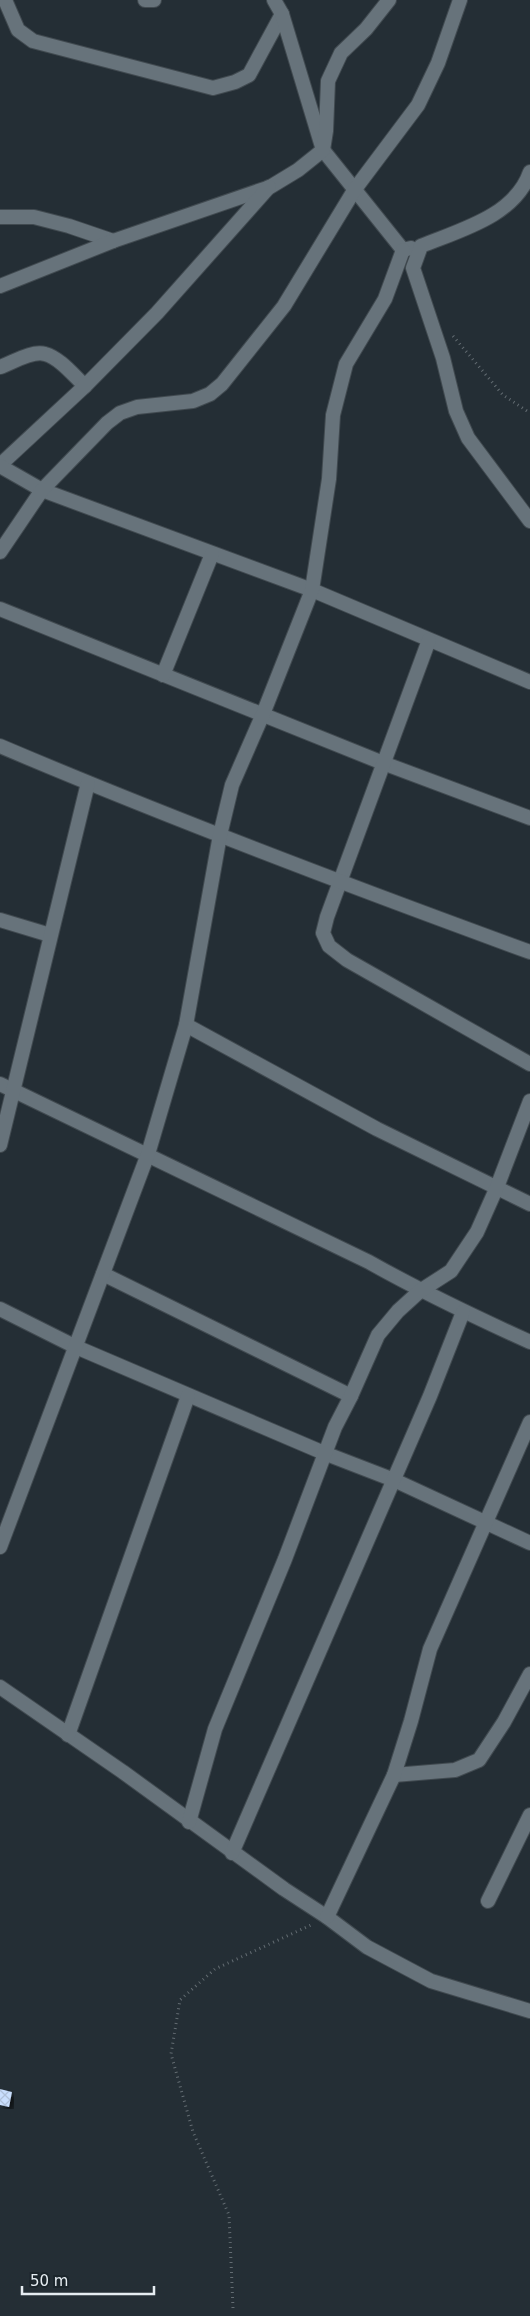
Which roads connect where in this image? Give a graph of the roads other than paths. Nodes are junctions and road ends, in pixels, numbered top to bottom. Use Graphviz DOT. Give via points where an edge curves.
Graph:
graph roads {
  1 [pos="5,0"];
  2 [pos="145,0"];
  3 [pos="154,0"];
  4 [pos="274,0"];
  5 [pos="389,0"];
  6 [pos="460,0"];
  7 [pos="282,14"];
  8 [pos="323,150"];
  9 [pos="530,172"];
  10 [pos="270,187"];
  11 [pos="355,189"];
  12 [pos="0,217"];
  13 [pos="113,242"];
  14 [pos="421,246"];
  15 [pos="404,250"];
  16 [pos="0,286"];
  17 [pos="0,367"];
  18 [pos="85,386"];
  19 [pos="0,465"];
  20 [pos="42,490"];
  21 [pos="530,521"];
  22 [pos="0,552"];
  23 [pos="212,554"];
  24 [pos="312,590"];
  25 [pos="0,609"];
  26 [pos="429,640"];
  27 [pos="163,674"];
  28 [pos="530,682"];
  29 [pos="263,714"];
  30 [pos="0,746"];
  31 [pos="383,764"];
  32 [pos="88,783"];
  33 [pos="530,818"];
  34 [pos="220,835"];
  35 [pos="339,882"];
  36 [pos="0,920"];
  37 [pos="50,935"];
  38 [pos="530,952"];
  39 [pos="186,1025"];
  40 [pos="530,1064"];
  41 [pos="0,1084"];
  42 [pos="13,1091"];
  43 [pos="530,1101"];
  44 [pos="0,1145"];
  45 [pos="148,1154"];
  46 [pos="497,1187"];
  47 [pos="530,1204"];
  48 [pos="103,1274"];
  49 [pos="420,1291"];
  50 [pos="0,1309"];
  51 [pos="463,1312"];
  52 [pos="530,1342"];
  53 [pos="76,1347"];
  54 [pos="188,1396"];
  55 [pos="351,1396"];
  56 [pos="530,1422"];
  57 [pos="324,1453"];
  58 [pos="394,1480"];
  59 [pos="486,1523"];
  60 [pos="530,1543"];
  61 [pos="0,1547"];
  62 [pos="530,1674"];
  63 [pos="0,1687"];
  64 [pos="68,1735"];
  65 [pos="394,1775"];
  66 [pos="530,1815"];
  67 [pos="190,1822"];
  68 [pos="232,1853"];
  69 [pos="488,1901"];
  70 [pos="327,1917"];
  71 [pos="530,2011"];
  1 -- 7 [label="street" via="18,30 33,41 213,88 249,75"];
  2 -- 3 [label="street"];
  4 -- 7 [label="street"];
  5 -- 8 [label="street" via="341,53 328,81"];
  6 -- 11 [label="street" via="438,63 418,105"];
  7 -- 8 [label="street"];
  8 -- 10 [label="street"];
  8 -- 11 [label="street"];
  9 -- 14 [label="street" via="525,186 491,217"];
  10 -- 13 [label="street"];
  10 -- 18 [label="street" via="157,313"];
  11 -- 15 [label="street"];
  11 -- 20 [label="street" via="284,306 222,384 210,394 193,401 137,407 120,413"];
  12 -- 13 [label="street" via="34,217"];
  13 -- 16 [label="street"];
  14 -- 15 [label="street"];
  14 -- 21 [label="street" via="413,268 443,358 456,411 468,438"];
  15 -- 24 [label="street" via="385,299 346,364 333,415 329,479"];
  17 -- 18 [label="street" via="44,354"];
  18 -- 19 [label="street"];
  19 -- 20 [label="street"];
  20 -- 22 [label="street"];
  20 -- 23 [label="street"];
  23 -- 24 [label="street"];
  23 -- 27 [label="street"];
  24 -- 26 [label="street"];
  24 -- 29 [label="street"];
  25 -- 27 [label="street"];
  26 -- 28 [label="street"];
  26 -- 31 [label="street"];
  27 -- 29 [label="street"];
  29 -- 31 [label="street"];
  29 -- 34 [label="street" via="232,785"];
  30 -- 32 [label="street"];
  31 -- 33 [label="street"];
  31 -- 35 [label="street"];
  32 -- 34 [label="street"];
  32 -- 37 [label="street"];
  34 -- 35 [label="street"];
  34 -- 39 [label="street"];
  35 -- 38 [label="street"];
  35 -- 40 [label="street" via="323,933 329,946 347,960"];
  36 -- 37 [label="street"];
  37 -- 42 [label="street"];
  39 -- 45 [label="street"];
  39 -- 46 [label="street" via="377,1129"];
  41 -- 42 [label="street"];
  42 -- 44 [label="street"];
  42 -- 45 [label="street"];
  43 -- 46 [label="street"];
  45 -- 48 [label="street"];
  45 -- 49 [label="street" via="369,1262"];
  46 -- 47 [label="street"];
  46 -- 49 [label="street" via="476,1232 451,1271"];
  48 -- 53 [label="street"];
  48 -- 55 [label="street"];
  49 -- 51 [label="street"];
  49 -- 55 [label="street" via="378,1335"];
  50 -- 53 [label="street"];
  51 -- 52 [label="street"];
  51 -- 58 [label="street"];
  53 -- 54 [label="street"];
  53 -- 61 [label="street"];
  54 -- 57 [label="street"];
  54 -- 64 [label="street"];
  55 -- 57 [label="street"];
  56 -- 59 [label="street"];
  57 -- 58 [label="street"];
  57 -- 67 [label="street" via="285,1559 215,1728"];
  58 -- 59 [label="street"];
  58 -- 68 [label="street"];
  59 -- 60 [label="street"];
  59 -- 65 [label="street" via="430,1648"];
  62 -- 65 [label="street" via="479,1760 455,1770"];
  63 -- 64 [label="street"];
  64 -- 67 [label="street"];
  65 -- 70 [label="street"];
  66 -- 69 [label="street"];
  67 -- 68 [label="street"];
  68 -- 70 [label="street"];
  70 -- 71 [label="street" via="367,1947 431,1981"];
}
